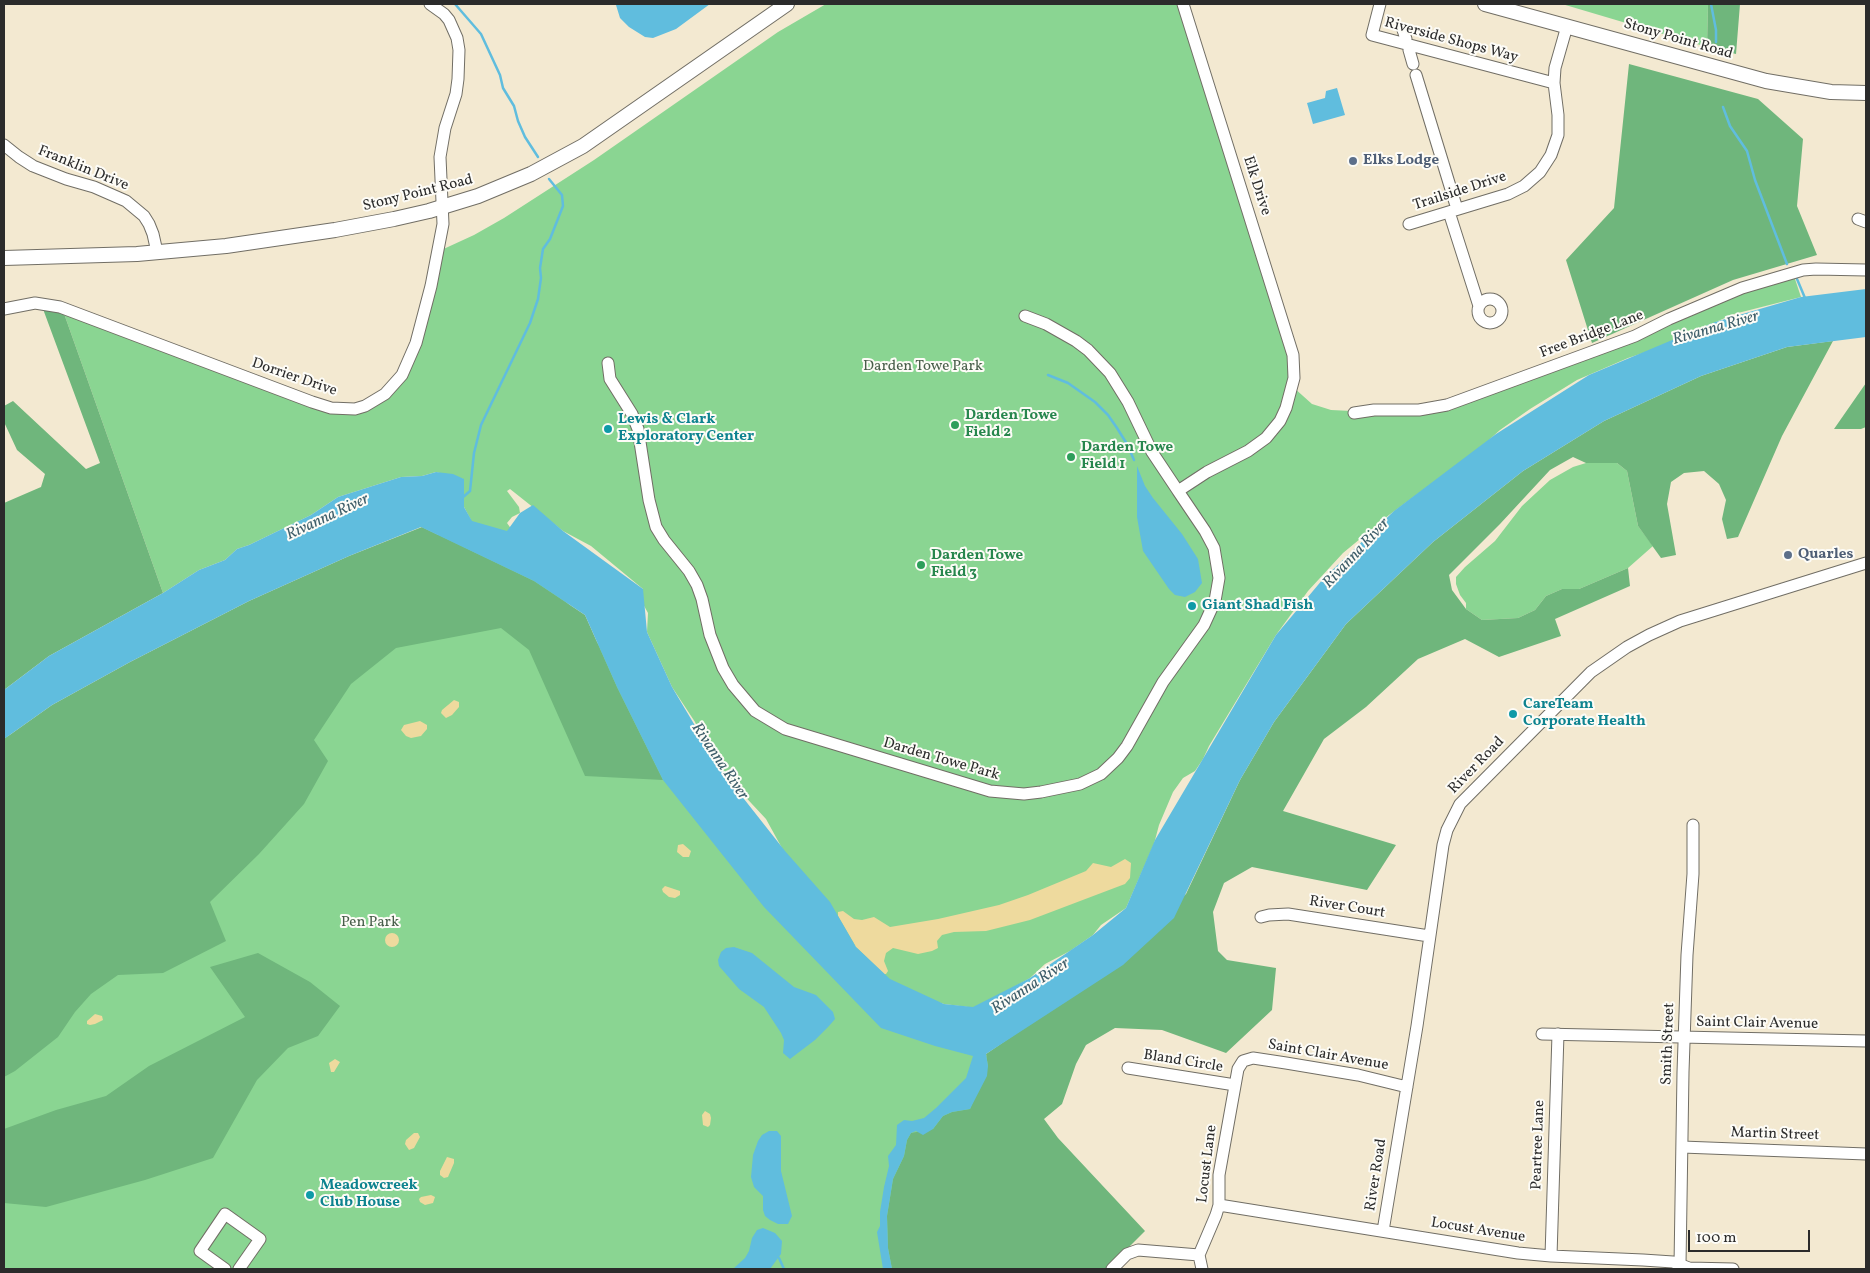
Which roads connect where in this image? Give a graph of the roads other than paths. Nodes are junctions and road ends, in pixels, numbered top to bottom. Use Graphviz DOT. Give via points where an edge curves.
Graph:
graph roads {
  1 [pos="430,4"];
  2 [pos="787,4"];
  3 [pos="1183,4"];
  4 [pos="1380,4"];
  5 [pos="1484,4"];
  6 [pos="1567,26"];
  7 [pos="1406,40"];
  8 [pos="1554,83"];
  9 [pos="1866,94"];
  10 [pos="4,145"];
  11 [pos="443,207"];
  12 [pos="1453,211"];
  13 [pos="1410,224"];
  14 [pos="157,252"];
  15 [pos="4,258"];
  16 [pos="1866,270"];
  17 [pos="1479,306"];
  18 [pos="4,309"];
  19 [pos="1025,316"];
  20 [pos="608,363"];
  21 [pos="1354,413"];
  22 [pos="1178,491"];
  23 [pos="1866,563"];
  24 [pos="1693,825"];
  25 [pos="1261,917"];
  26 [pos="1429,936"];
  27 [pos="1542,1034"];
  28 [pos="1558,1034"];
  29 [pos="1684,1038"];
  30 [pos="1866,1041"];
  31 [pos="1244,1061"];
  32 [pos="1128,1068"];
  33 [pos="1234,1085"];
  34 [pos="1407,1086"];
  35 [pos="1682,1147"];
  36 [pos="1866,1154"];
  37 [pos="1218,1205"];
  38 [pos="1383,1231"];
  39 [pos="1199,1255"];
  40 [pos="1551,1256"];
  41 [pos="1680,1265"];
  42 [pos="225,1269"];
  43 [pos="239,1269"];
  44 [pos="1112,1269"];
  45 [pos="1202,1269"];
  46 [pos="1733,1269"];
  1 -- 11 [label="street, Dorrier Drive" via="449,20 459,50 456,94 440,157"];
  2 -- 11 [label="main road, Stony Point Road" via="583,146 524,178"];
  3 -- 22 [label="street, Elk Drive" via="1293,355 1294,378 1280,421 1266,438"];
  4 -- 8 [label="street, Riverside Shops Way" via="1372,35"];
  5 -- 6 [label="main road, Stony Point Road"];
  6 -- 8 [label="street, Trailside Drive" via="1557,58"];
  6 -- 9 [label="main road, Stony Point Road" via="1766,81 1831,92"];
  7 -- 12 [label="street"];
  8 -- 12 [label="street, Trailside Drive" via="1558,135 1546,164 1532,180 1516,190"];
  10 -- 14 [label="street, Franklin Drive" via="33,166 126,201 149,224"];
  11 -- 14 [label="main road, Stony Point Road" via="307,234"];
  11 -- 18 [label="street, Dorrier Drive" via="432,286 410,359 402,375 385,394 354,409 331,408 312,402 60,307 35,303"];
  12 -- 13 [label="street, Trailside Drive"];
  12 -- 17 [label="street"];
  14 -- 15 [label="main road, Stony Point Road"];
  16 -- 21 [label="street, Free Bridge Lane" via="1803,270 1742,288 1635,336 1459,401 1419,410"];
  19 -- 22 [label="street, Darden Towe Park" via="1076,340 1110,373 1124,394 1152,452"];
  20 -- 22 [label="street, Darden Towe Park" via="610,379 638,429 656,527 697,585 716,652 744,699 755,711 785,729 990,791 1041,792 1080,784 1100,774 1127,746 1163,682 1204,625 1218,591 1218,565 1210,539"];
  23 -- 26 [label="street, River Road" via="1671,625 1627,647 1591,672 1460,804 1443,845"];
  24 -- 29 [label="street, Smith Street"];
  25 -- 26 [label="street, River Court" via="1280,913"];
  26 -- 34 [label="street, River Road"];
  27 -- 28 [label="street, Saint Clair Avenue"];
  28 -- 29 [label="street, Saint Clair Avenue"];
  28 -- 40 [label="street, Peartree Lane"];
  29 -- 30 [label="street, Saint Clair Avenue"];
  29 -- 35 [label="street, Smith Street"];
  31 -- 33 [label="street, Locust Lane"];
  31 -- 34 [label="street, Saint Clair Avenue" via="1253,1058 1286,1063"];
  32 -- 33 [label="street, Bland Circle"];
  33 -- 37 [label="street, Locust Lane" via="1219,1175"];
  34 -- 38 [label="street, River Road"];
  35 -- 36 [label="street, Martin Street"];
  35 -- 41 [label="street, Smith Street"];
  37 -- 38 [label="street, Locust Avenue"];
  37 -- 39 [label="street, Locust Lane"];
  38 -- 40 [label="street, Locust Avenue"];
  39 -- 44 [label="street" via="1138,1250 1127,1254"];
  39 -- 45 [label="street"];
  40 -- 41 [label="street, Locust Avenue"];
  41 -- 46 [label="street, Locust Avenue"];
  42 -- 43 [label="street" via="200,1251 226,1214 260,1239"];
}
